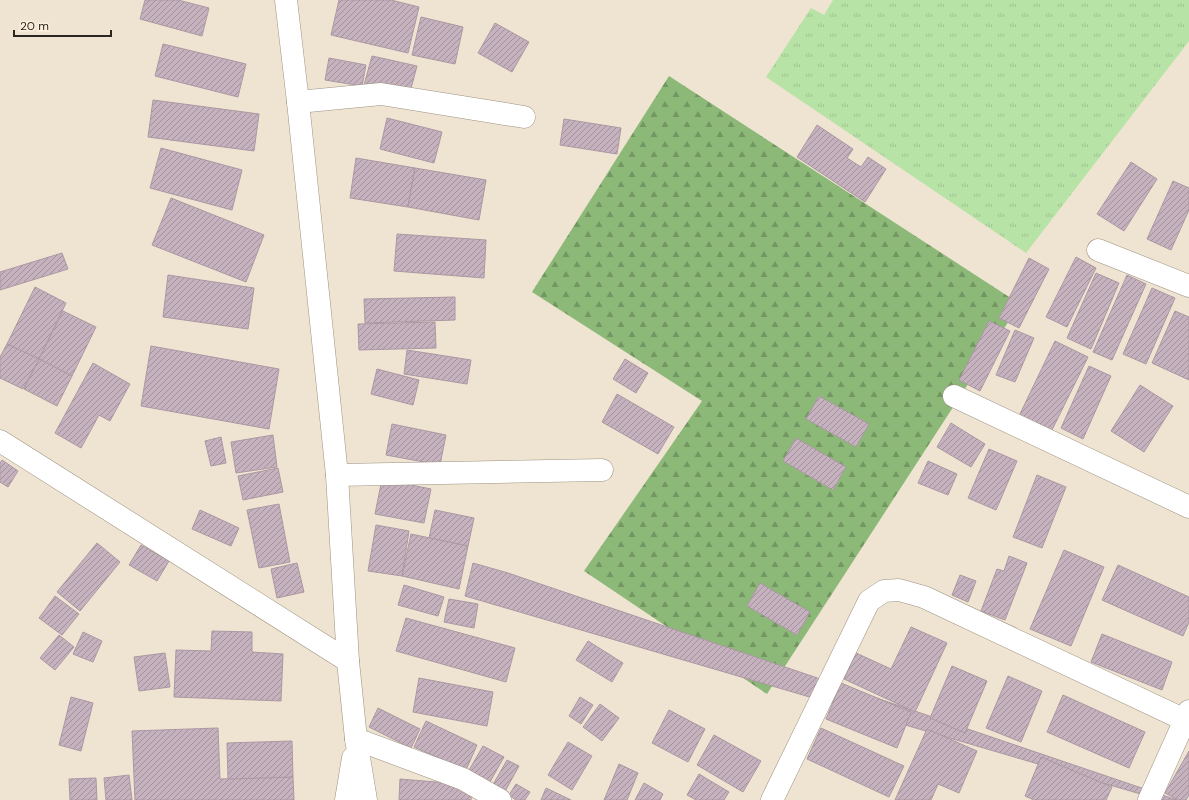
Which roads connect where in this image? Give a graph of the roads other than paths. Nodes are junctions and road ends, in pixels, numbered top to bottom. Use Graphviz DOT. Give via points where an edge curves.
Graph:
graph roads {
  1 [pos="286,0"];
  2 [pos="298,102"];
  3 [pos="524,117"];
  4 [pos="1098,250"];
  5 [pos="1189,286"];
  6 [pos="954,396"];
  7 [pos="0,441"];
  8 [pos="602,470"];
  9 [pos="337,475"];
  10 [pos="1189,507"];
  11 [pos="348,661"];
  12 [pos="1187,716"];
  13 [pos="356,739"];
  14 [pos="346,800"];
  15 [pos="366,800"];
  16 [pos="500,800"];
  17 [pos="772,800"];
  18 [pos="1149,800"];
  1 -- 2 [label="street"];
  2 -- 3 [label="street" via="381,94"];
  2 -- 9 [label="street"];
  4 -- 5 [label="street"];
  6 -- 10 [label="street"];
  7 -- 11 [label="street"];
  8 -- 9 [label="street"];
  9 -- 11 [label="street"];
  11 -- 13 [label="street"];
  12 -- 17 [label="street" via="924,597 899,590 884,591 869,601"];
  12 -- 18 [label="street"];
  13 -- 14 [label="street"];
  13 -- 15 [label="street"];
  13 -- 16 [label="street" via="463,779"];
}
